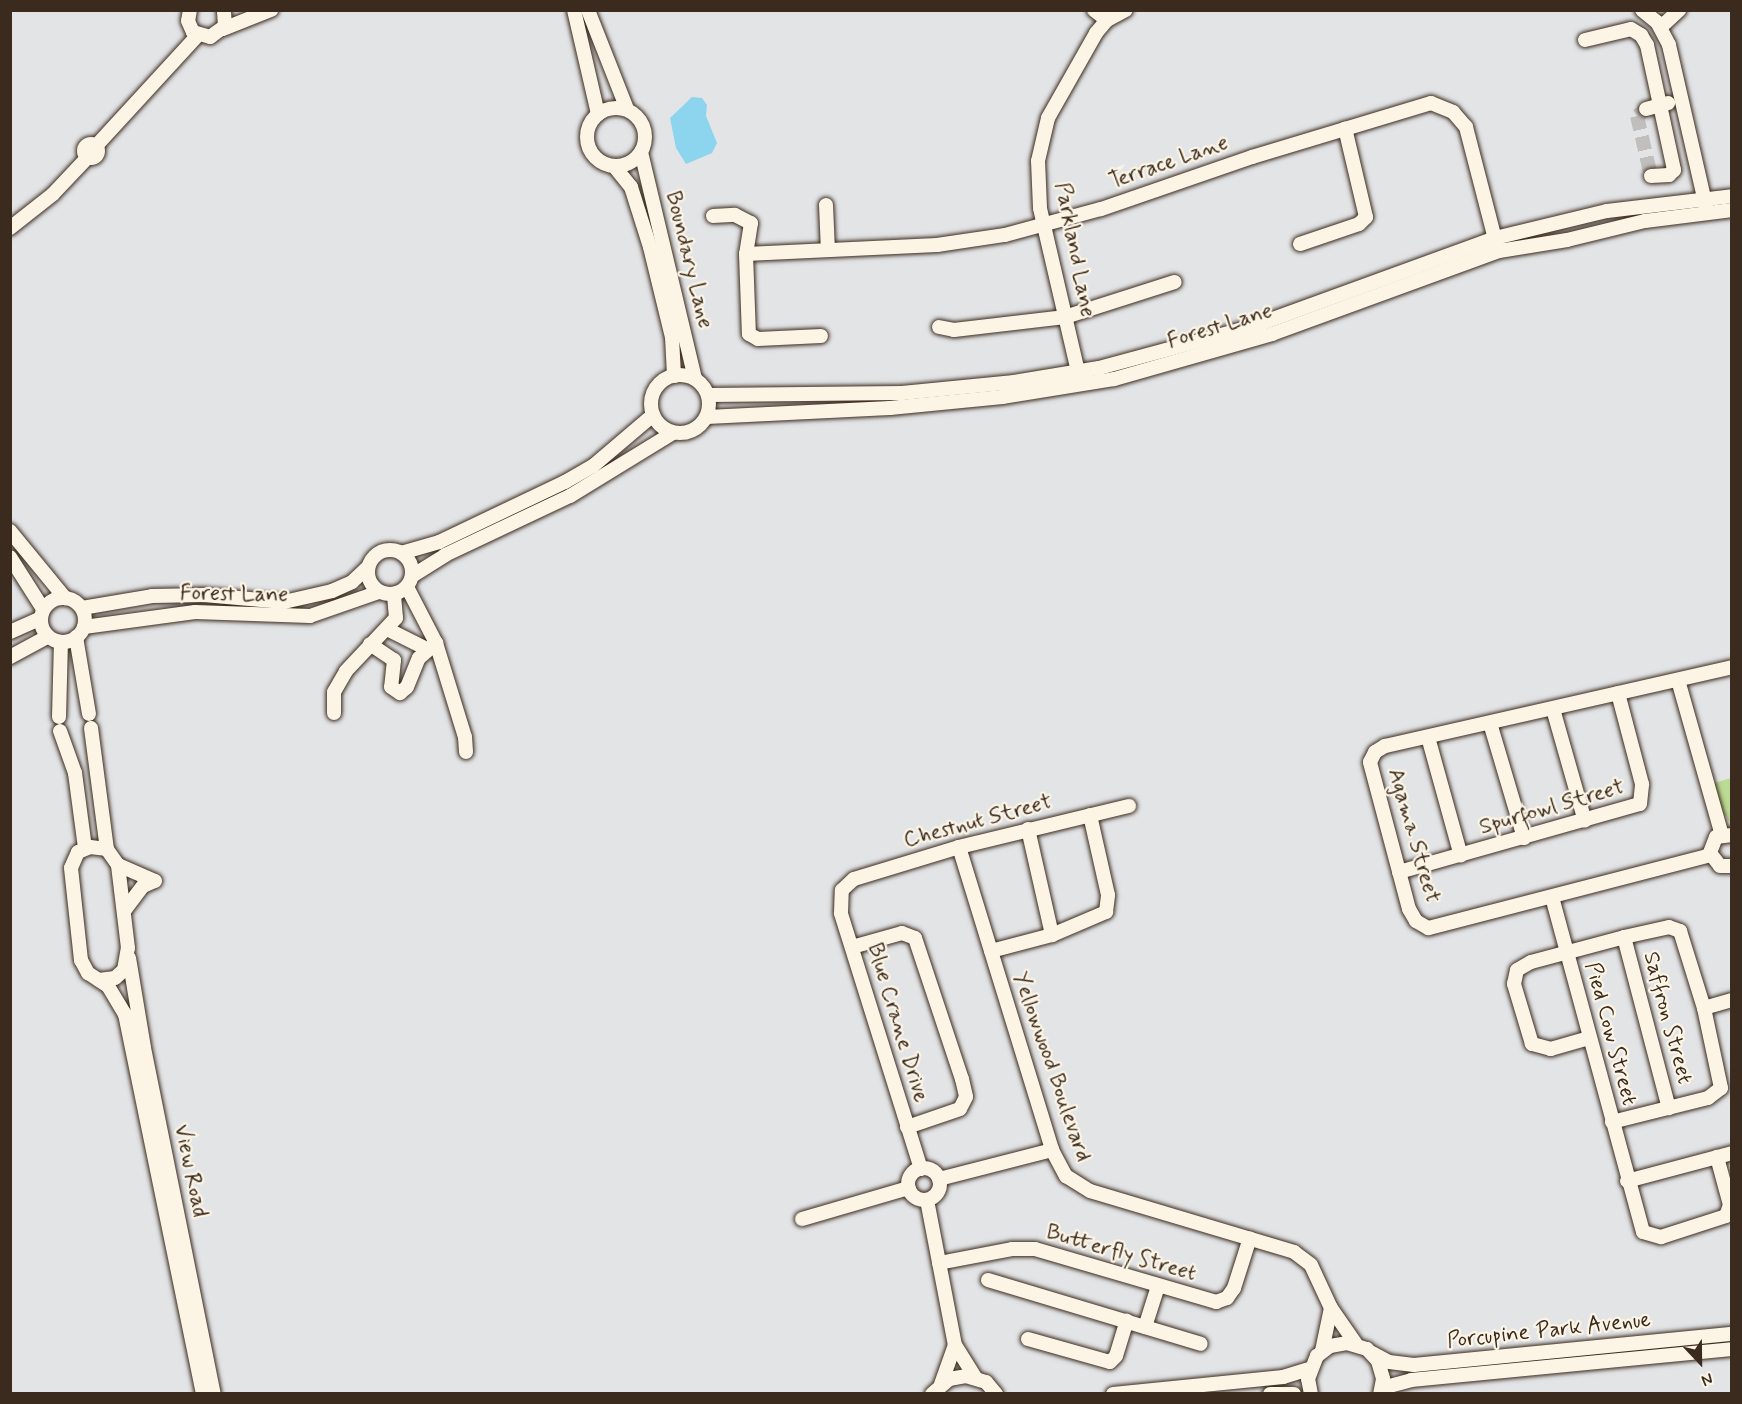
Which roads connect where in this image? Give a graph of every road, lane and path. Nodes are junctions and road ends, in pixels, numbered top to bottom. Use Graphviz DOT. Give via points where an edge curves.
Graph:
graph roads {
  1 [pos="224,10"];
  2 [pos="271,10"];
  3 [pos="574,10"];
  4 [pos="588,10"];
  5 [pos="1094,10"];
  6 [pos="1126,10"];
  7 [pos="1642,10"];
  8 [pos="1679,10"];
  9 [pos="188,12"];
  10 [pos="1107,20"];
  11 [pos="1661,27"];
  12 [pos="223,29"];
  13 [pos="198,35"];
  14 [pos="1585,40"];
  15 [pos="1682,100"];
  16 [pos="1662,104"];
  17 [pos="627,109"];
  18 [pos="1646,109"];
  19 [pos="598,114"];
  20 [pos="1346,128"];
  21 [pos="641,152"];
  22 [pos="614,166"];
  23 [pos="1651,176"];
  24 [pos="1731,196"];
  25 [pos="1706,205"];
  26 [pos="826,206"];
  27 [pos="1731,210"];
  28 [pos="713,216"];
  29 [pos="1044,226"];
  30 [pos="10,228"];
  31 [pos="1300,244"];
  32 [pos="1497,244"];
  33 [pos="828,250"];
  34 [pos="746,254"];
  35 [pos="1175,282"];
  36 [pos="1065,317"];
  37 [pos="939,327"];
  38 [pos="821,336"];
  39 [pos="674,376"];
  40 [pos="1079,376"];
  41 [pos="695,379"];
  42 [pos="709,395"];
  43 [pos="653,415"];
  44 [pos="707,417"];
  45 [pos="673,433"];
  46 [pos="10,531"];
  47 [pos="401,553"];
  48 [pos="10,557"];
  49 [pos="367,568"];
  50 [pos="409,581"];
  51 [pos="379,592"];
  52 [pos="394,595"];
  53 [pos="65,598"];
  54 [pos="81,608"];
  55 [pos="41,614"];
  56 [pos="387,629"];
  57 [pos="10,632"];
  58 [pos="80,632"];
  59 [pos="47,636"];
  60 [pos="61,642"];
  61 [pos="370,644"];
  62 [pos="432,646"];
  63 [pos="10,657"];
  64 [pos="1731,668"];
  65 [pos="1678,680"];
  66 [pos="1618,693"];
  67 [pos="1553,709"];
  68 [pos="334,713"];
  69 [pos="1490,723"];
  70 [pos="1428,737"];
  71 [pos="466,752"];
  72 [pos="1129,806"];
  73 [pos="1090,815"];
  74 [pos="1585,821"];
  75 [pos="1028,829"];
  76 [pos="1726,835"];
  77 [pos="1524,838"];
  78 [pos="959,847"];
  79 [pos="85,848"];
  80 [pos="107,849"];
  81 [pos="1710,855"];
  82 [pos="1461,856"];
  83 [pos="118,865"];
  84 [pos="1731,867"];
  85 [pos="1399,872"];
  86 [pos="842,890"];
  87 [pos="1552,897"];
  88 [pos="123,911"];
  89 [pos="1053,935"];
  90 [pos="1624,938"];
  91 [pos="852,947"];
  92 [pos="991,951"];
  93 [pos="1566,952"];
  94 [pos="129,956"];
  95 [pos="99,980"];
  96 [pos="1731,1000"];
  97 [pos="1704,1008"];
  98 [pos="1588,1038"];
  99 [pos="1669,1108"];
  100 [pos="1612,1122"];
  101 [pos="907,1127"];
  102 [pos="1052,1150"];
  103 [pos="1731,1153"];
  104 [pos="1717,1157"];
  105 [pos="921,1169"];
  106 [pos="939,1179"];
  107 [pos="1627,1181"];
  108 [pos="909,1188"];
  109 [pos="927,1200"];
  110 [pos="802,1219"];
  111 [pos="1250,1238"];
  112 [pos="939,1263"];
  113 [pos="988,1280"];
  114 [pos="1158,1286"];
  115 [pos="1331,1308"];
  116 [pos="1126,1321"];
  117 [pos="1145,1327"];
  118 [pos="1731,1334"];
  119 [pos="1028,1339"];
  120 [pos="1201,1344"];
  121 [pos="1356,1344"];
  122 [pos="955,1345"];
  123 [pos="1731,1349"];
  124 [pos="1322,1351"];
  125 [pos="1372,1353"];
  126 [pos="1310,1369"];
  127 [pos="975,1377"];
  128 [pos="937,1389"];
  129 [pos="1381,1391"];
  130 [pos="203,1394"];
  131 [pos="214,1394"];
  132 [pos="996,1394"];
  133 [pos="1113,1394"];
  134 [pos="1270,1394"];
  135 [pos="1294,1394"];
  136 [pos="1311,1394"];
  1 -- 12 [label="street"];
  2 -- 12 [label="street"];
  3 -- 19 [label="street"];
  4 -- 17 [label="street"];
  5 -- 10 [label="street"];
  6 -- 10 [label="street, Parkland Lane"];
  7 -- 11 [label="street"];
  8 -- 11 [label="street"];
  9 -- 13 [label="street" via="190,27"];
  10 -- 29 [label="street, Parkland Lane" via="1059,96 1042,138 1037,185"];
  11 -- 15 [label="street"];
  12 -- 13 [label="street" via="210,38"];
  13 -- 30 [label="street" via="96,146 85,147 87,158 52,194"];
  14 -- 16 [label="street" via="1637,31 1647,45"];
  15 -- 16 [label="street"];
  15 -- 25 [label="street"];
  16 -- 18 [label="street"];
  16 -- 23 [label="street" via="1674,170 1669,175"];
  17 -- 19 [label="street" via="607,109"];
  17 -- 21 [label="street" via="636,114 645,132"];
  19 -- 22 [label="street" via="587,129 588,146 598,160"];
  20 -- 29 [label="street, Terrace Lane"];
  20 -- 31 [label="street" via="1366,217 1359,224"];
  20 -- 32 [label="street, Terrace Lane" via="1420,105 1439,105 1454,112 1466,127"];
  21 -- 22 [label="street" via="628,164"];
  21 -- 41 [label="street, Boundary Lane"];
  22 -- 39 [label="street, Boundary Lane" via="631,187 650,247 672,337"];
  24 -- 25 [label="street, Forest Lane"];
  25 -- 27 [label="street, Forest Lane"];
  25 -- 32 [label="street, Forest Lane" via="1578,238"];
  25 -- 32 [label="street, Forest Lane" via="1606,211"];
  26 -- 33 [label="street"];
  28 -- 34 [label="street" via="735,215 751,223"];
  29 -- 33 [label="street, Terrace Lane" via="966,243"];
  29 -- 36 [label="street, Parkland Lane"];
  32 -- 40 [label="street, Forest Lane" via="1251,327"];
  33 -- 34 [label="street, Terrace Lane"];
  34 -- 38 [label="street" via="749,334 758,339"];
  35 -- 36 [label="street"];
  36 -- 37 [label="street" via="954,330"];
  36 -- 40 [label="street, Parkland Lane"];
  39 -- 41 [label="street"];
  39 -- 43 [label="street" via="654,391"];
  40 -- 42 [label="street, Forest Lane" via="902,393"];
  40 -- 44 [label="street, Forest Lane" via="1002,397 890,408"];
  41 -- 42 [label="street"];
  42 -- 44 [label="street"];
  43 -- 45 [label="street"];
  43 -- 47 [label="street" via="593,466 565,482 439,542"];
  44 -- 45 [label="street" via="693,431"];
  45 -- 50 [label="street" via="587,487 445,555"];
  46 -- 53 [label="street"];
  47 -- 49 [label="street" via="380,552"];
  47 -- 50 [label="street" via="411,565"];
  48 -- 55 [label="street"];
  49 -- 51 [label="street" via="369,582"];
  49 -- 54 [label="street, Forest Lane" via="352,582 332,591 284,602 204,595 152,596"];
  50 -- 52 [label="street"];
  50 -- 62 [label="street"];
  51 -- 52 [label="street"];
  51 -- 58 [label="street, Forest Lane" via="310,616 195,612"];
  52 -- 56 [label="street" via="397,613"];
  53 -- 54 [label="street"];
  53 -- 55 [label="street" via="52,600"];
  54 -- 58 [label="street"];
  55 -- 57 [label="street"];
  55 -- 59 [label="street"];
  56 -- 61 [label="street"];
  56 -- 62 [label="street"];
  58 -- 60 [label="street"];
  58 -- 80 [label="street"];
  59 -- 60 [label="street"];
  59 -- 63 [label="street"];
  60 -- 79 [label="street" via="59,724 75,773"];
  61 -- 62 [label="street" via="394,660 391,687 400,693 407,687 419,658"];
  61 -- 68 [label="street" via="339,682 331,700"];
  62 -- 71 [label="street" via="465,737"];
  64 -- 65 [label="street, Agama Street"];
  65 -- 66 [label="street, Agama Street"];
  65 -- 76 [label="street"];
  66 -- 67 [label="street, Agama Street"];
  66 -- 74 [label="street, Spurfowl Street" via="1643,799 1635,808"];
  67 -- 69 [label="street, Agama Street"];
  67 -- 74 [label="street"];
  69 -- 70 [label="street, Agama Street"];
  69 -- 77 [label="street"];
  70 -- 82 [label="street"];
  70 -- 85 [label="street, Agama Street" via="1385,747 1375,752 1370,762"];
  72 -- 73 [label="street, Chestnut Street"];
  73 -- 75 [label="street, Chestnut Street"];
  73 -- 89 [label="street" via="1108,907 1098,918"];
  74 -- 77 [label="street, Spurfowl Street"];
  75 -- 78 [label="street, Chestnut Street"];
  75 -- 89 [label="street"];
  76 -- 81 [label="street" via="1712,842"];
  77 -- 82 [label="street, Spurfowl Street"];
  78 -- 86 [label="street, Chestnut Street" via="854,879"];
  78 -- 92 [label="street, Yellowwood Boulevard"];
  79 -- 80 [label="street"];
  79 -- 95 [label="street, View Road" via="71,868 76,923 84,967"];
  80 -- 83 [label="street, View Road"];
  81 -- 84 [label="street" via="1720,866"];
  81 -- 87 [label="street, Agama Street"];
  82 -- 85 [label="street, Spurfowl Street"];
  83 -- 88 [label="street, View Road"];
  83 -- 88 [label="street" via="155,881 143,886"];
  85 -- 87 [label="street, Agama Street" via="1412,916 1428,928"];
  86 -- 91 [label="street, Blue Crane Drive" via="839,905"];
  87 -- 93 [label="street, Pied Cow Street"];
  88 -- 94 [label="street, View Road"];
  89 -- 92 [label="street"];
  90 -- 93 [label="street"];
  90 -- 97 [label="street" via="1668,927 1680,931"];
  90 -- 99 [label="street, Saffron Street"];
  91 -- 101 [label="street, Blue Crane Drive"];
  91 -- 101 [label="street" via="902,933 915,938 949,1036 965,1090 964,1104 955,1112"];
  92 -- 102 [label="street, Yellowwood Boulevard"];
  93 -- 98 [label="street, Pied Cow Street"];
  93 -- 98 [label="street" via="1523,965 1514,976 1514,984 1532,1044 1551,1049"];
  94 -- 95 [label="street" via="120,975"];
  94 -- 131 [label="street, View Road" via="142,1039"];
  95 -- 130 [label="street, View Road" via="117,997 125,1014"];
  96 -- 97 [label="street"];
  97 -- 99 [label="street" via="1721,1088 1708,1098"];
  98 -- 100 [label="street, Pied Cow Street"];
  99 -- 100 [label="street"];
  100 -- 107 [label="street, Pied Cow Street"];
  101 -- 105 [label="street, Blue Crane Drive"];
  102 -- 106 [label="street"];
  102 -- 111 [label="street, Yellowwood Boulevard" via="1066,1176 1081,1188"];
  103 -- 104 [label="street"];
  104 -- 107 [label="street"];
  104 -- 107 [label="street, Pied Cow Street" via="1730,1204 1726,1216 1661,1237 1648,1235 1639,1225"];
  105 -- 106 [label="street" via="934,1172"];
  105 -- 108 [label="street" via="911,1176"];
  106 -- 109 [label="street" via="938,1192"];
  108 -- 109 [label="street" via="914,1196"];
  108 -- 110 [label="street"];
  109 -- 112 [label="street"];
  111 -- 114 [label="street, Butterfly Street" via="1234,1288 1222,1301"];
  111 -- 115 [label="street, Yellowwood Boulevard" via="1304,1259 1318,1275"];
  112 -- 114 [label="street, Butterfly Street" via="1028,1249"];
  112 -- 122 [label="street"];
  113 -- 116 [label="street"];
  114 -- 117 [label="street"];
  115 -- 121 [label="street, Yellowwood Boulevard"];
  115 -- 124 [label="street"];
  116 -- 117 [label="street"];
  116 -- 119 [label="street" via="1116,1356 1110,1362"];
  117 -- 120 [label="street"];
  118 -- 125 [label="street, Porcupine Park Avenue" via="1414,1365 1389,1362"];
  121 -- 124 [label="street" via="1338,1344"];
  121 -- 125 [label="street, Porcupine Park Avenue"];
  122 -- 127 [label="street"];
  122 -- 128 [label="street"];
  123 -- 129 [label="street, Porcupine Park Avenue" via="1411,1380"];
  124 -- 126 [label="street"];
  125 -- 129 [label="street" via="1382,1370"];
  126 -- 133 [label="street" via="1283,1377"];
  126 -- 136 [label="street"];
  127 -- 128 [label="street" via="957,1376"];
  127 -- 132 [label="street"];
  134 -- 135 [label="street"];
}
